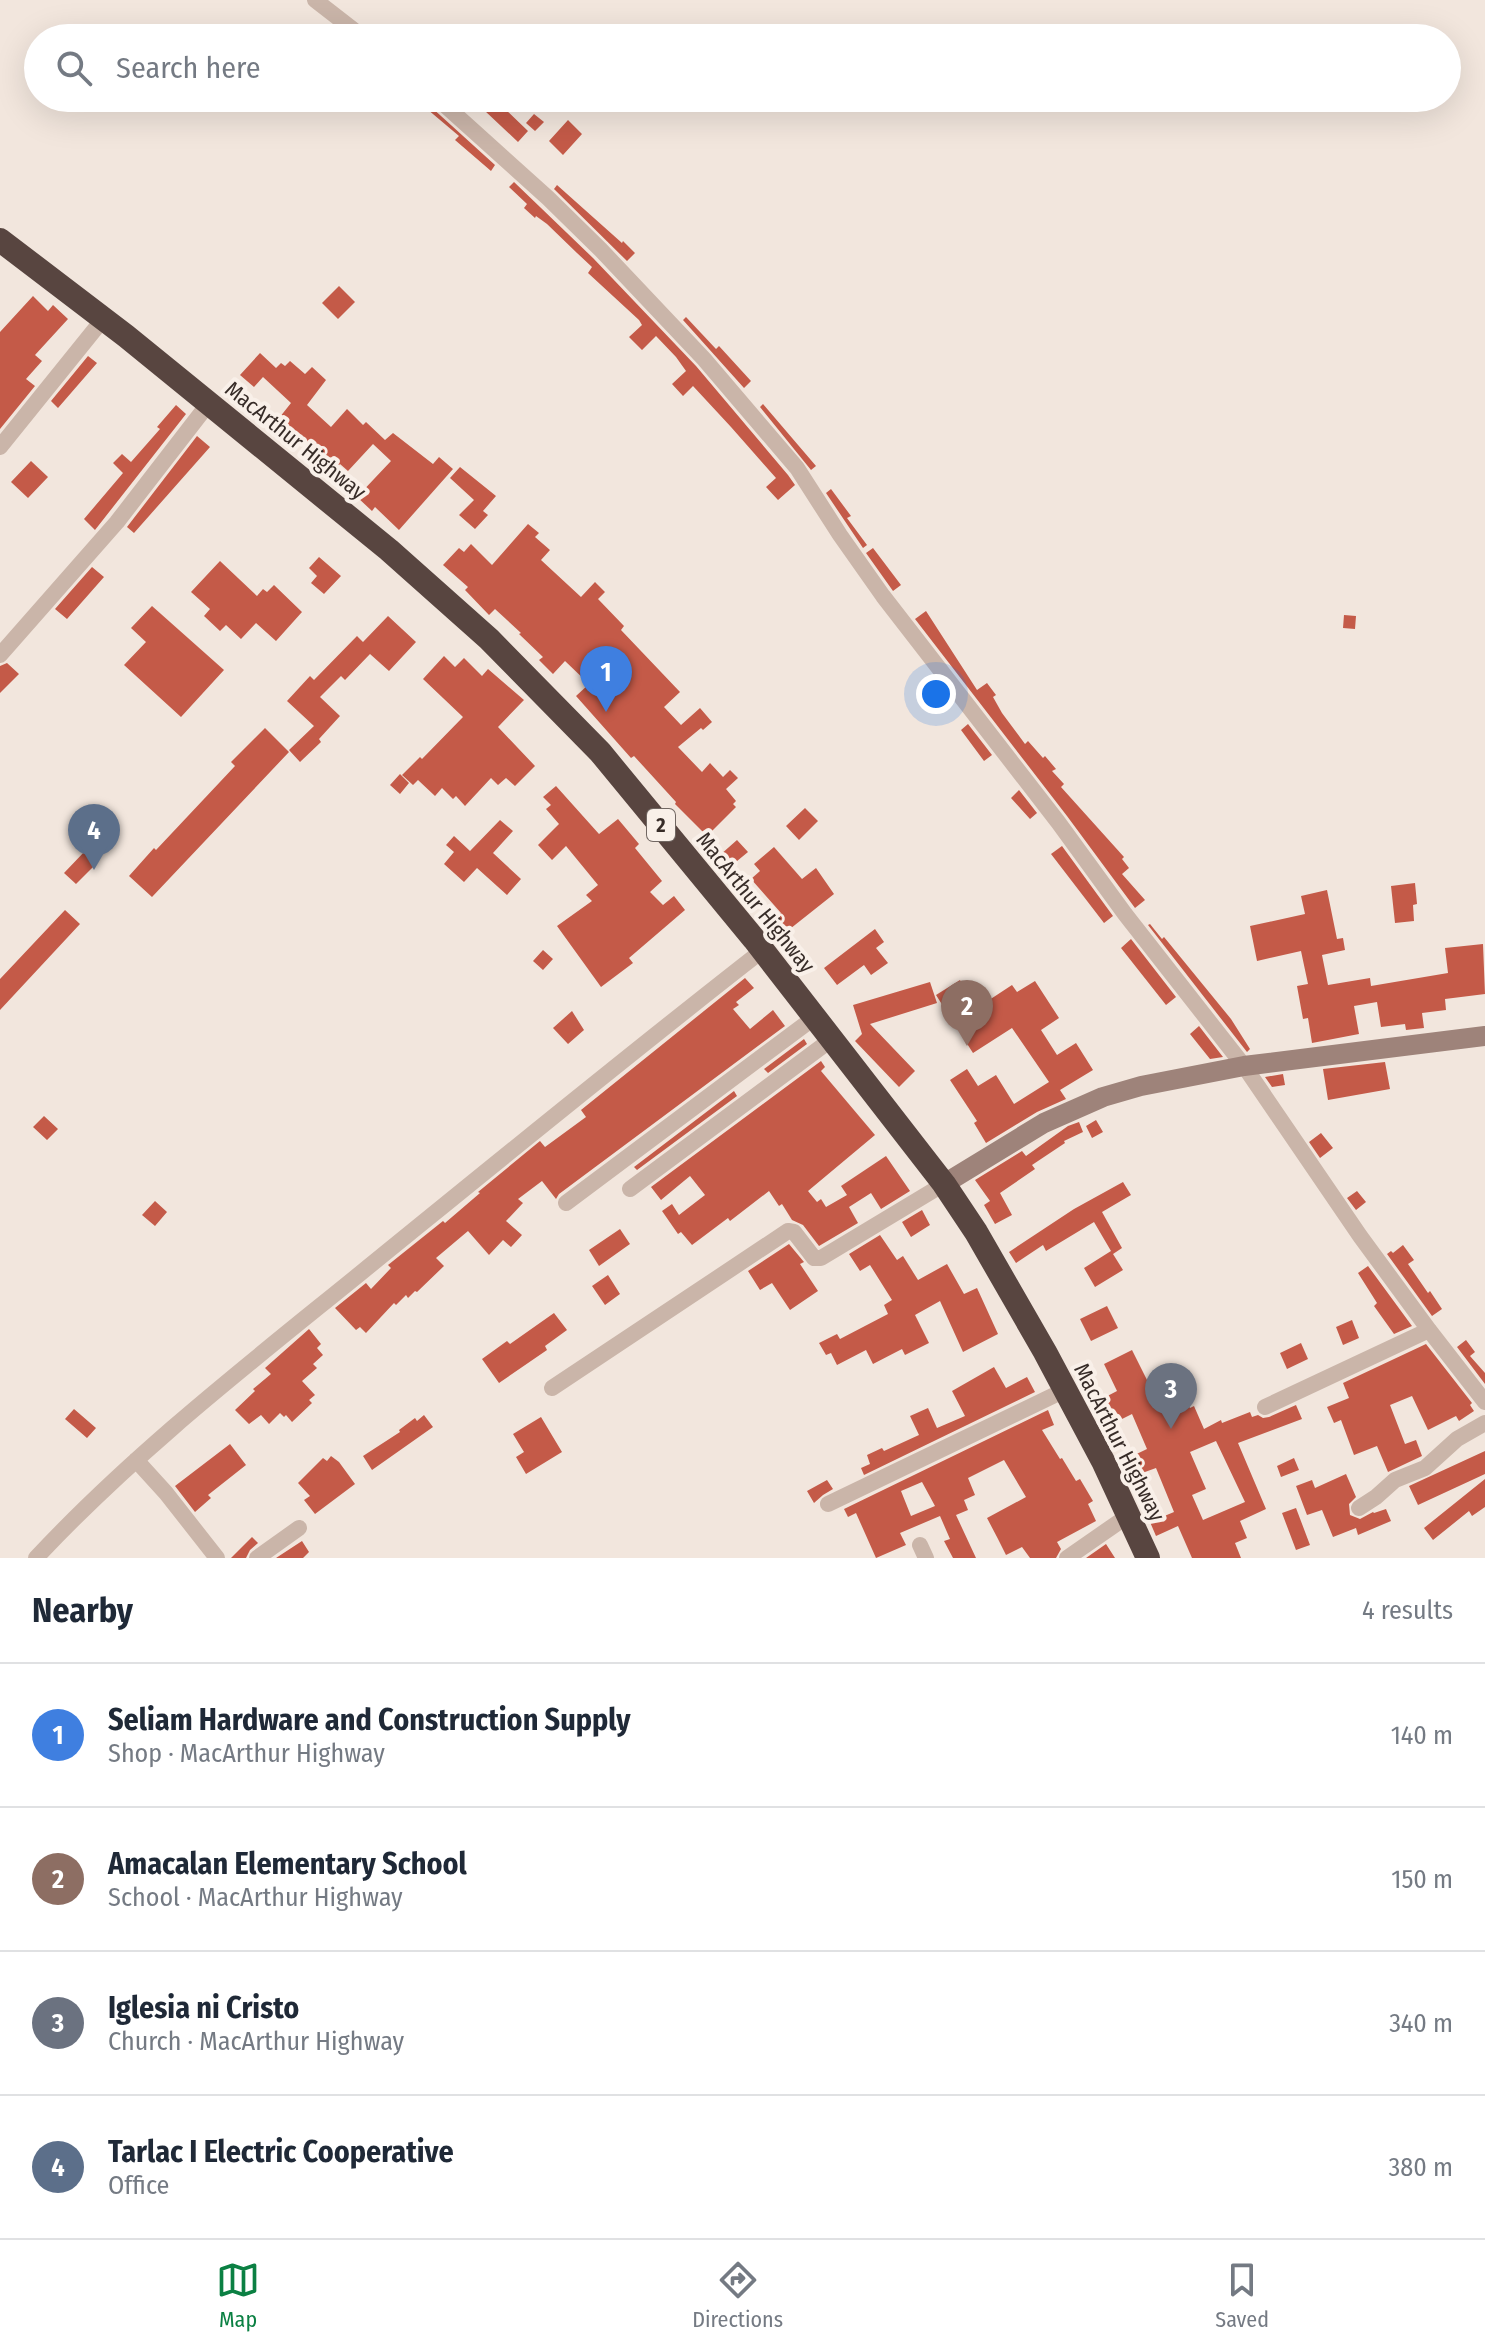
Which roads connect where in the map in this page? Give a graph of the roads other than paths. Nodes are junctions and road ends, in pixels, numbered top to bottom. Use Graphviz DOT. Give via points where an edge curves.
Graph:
graph roads {
  1 [pos="315,0"];
  2 [pos="346,24"];
  3 [pos="453,112"];
  4 [pos="0,240"];
  5 [pos="104,318"];
  6 [pos="209,403"];
  7 [pos="0,447"];
  8 [pos="0,655"];
  9 [pos="763,950"];
  10 [pos="815,1017"];
  11 [pos="1485,1036"];
  12 [pos="832,1039"];
  13 [pos="1244,1066"];
  14 [pos="944,1184"];
  15 [pos="630,1189"];
  16 [pos="566,1203"];
  17 [pos="1429,1330"];
  18 [pos="552,1388"];
  19 [pos="1065,1390"];
  20 [pos="1485,1402"];
  21 [pos="1265,1407"];
  22 [pos="1485,1423"];
  23 [pos="136,1460"];
  24 [pos="828,1504"];
  25 [pos="1359,1508"];
  26 [pos="1129,1515"];
  27 [pos="299,1528"];
  28 [pos="36,1558"];
  29 [pos="217,1558"];
  30 [pos="257,1558"];
  31 [pos="1067,1558"];
  32 [pos="1148,1558"];
  1 -- 2 [label="street"];
  3 -- 13 [label="street" via="601,250 774,439 883,596"];
  4 -- 5 [label="highway, MacArthur Highway / 2"];
  5 -- 6 [label="highway, MacArthur Highway / 2"];
  5 -- 7 [label="street"];
  6 -- 8 [label="street" via="117,522"];
  6 -- 9 [label="highway, MacArthur Highway / 2" via="389,550 526,674 600,752"];
  9 -- 10 [label="highway, MacArthur Highway / 2"];
  9 -- 23 [label="street"];
  10 -- 12 [label="highway, MacArthur Highway / 2"];
  10 -- 16 [label="street"];
  11 -- 13 [label="street"];
  12 -- 14 [label="highway, MacArthur Highway / 2"];
  12 -- 15 [label="street"];
  13 -- 14 [label="street" via="1103,1097 1044,1123"];
  13 -- 17 [label="street"];
  14 -- 18 [label="street" via="818,1259 788,1231"];
  14 -- 19 [label="highway, MacArthur Highway / 2"];
  17 -- 20 [label="street"];
  17 -- 21 [label="street"];
  19 -- 24 [label="street"];
  19 -- 26 [label="highway, MacArthur Highway / 2"];
  22 -- 25 [label="street"];
  23 -- 28 [label="street"];
  23 -- 29 [label="street"];
  26 -- 31 [label="street"];
  26 -- 32 [label="highway, MacArthur Highway / 2"];
  27 -- 30 [label="street"];
}
